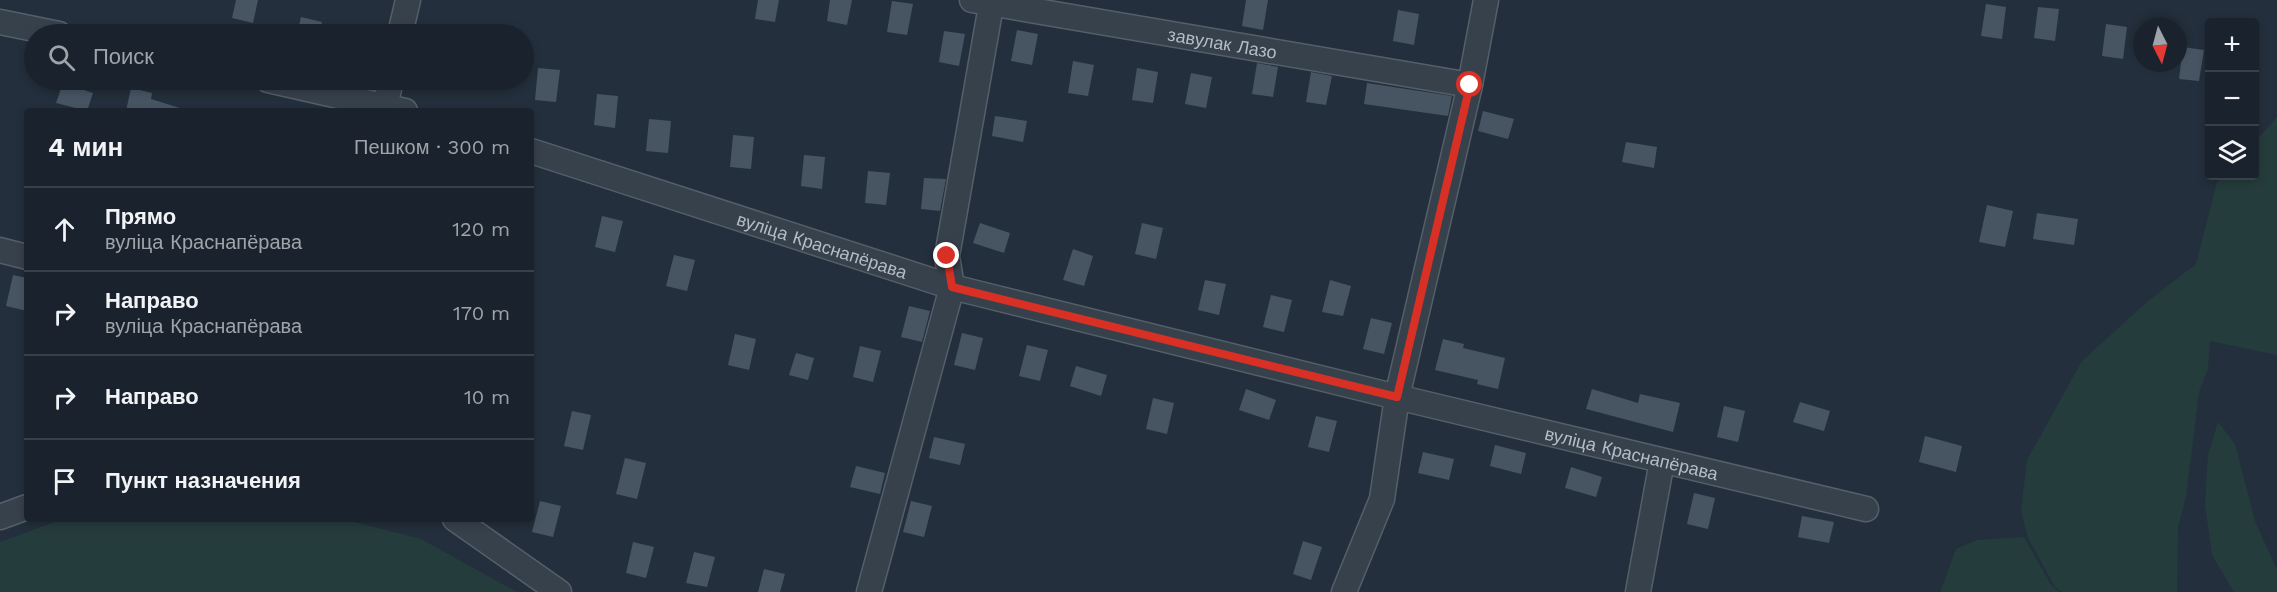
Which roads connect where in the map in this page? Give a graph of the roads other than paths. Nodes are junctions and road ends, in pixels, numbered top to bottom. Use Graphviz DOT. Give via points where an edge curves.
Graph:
graph roads {
  1 [pos="408,0"];
  2 [pos="1486,0"];
  3 [pos="986,1"];
  4 [pos="0,22"];
  5 [pos="402,24"];
  6 [pos="24,27"];
  7 [pos="1470,85"];
  8 [pos="311,90"];
  9 [pos="391,90"];
  10 [pos="388,108"];
  11 [pos="392,108"];
  12 [pos="534,153"];
  13 [pos="0,250"];
  14 [pos="24,256"];
  15 [pos="952,287"];
  16 [pos="1397,397"];
  17 [pos="1662,461"];
  18 [pos="24,508"];
  19 [pos="1866,509"];
  20 [pos="0,517"];
  21 [pos="459,522"];
  22 [pos="559,592"];
  23 [pos="869,592"];
  24 [pos="1344,592"];
  25 [pos="1638,592"];
  1 -- 5 [label="street"];
  2 -- 7 [label="street"];
  3 -- 7 [label="street, завулак Лазо"];
  3 -- 15 [label="street" via="947,256"];
  4 -- 6 [label="street"];
  7 -- 16 [label="street"];
  8 -- 10 [label="street"];
  9 -- 11 [label="street"];
  12 -- 15 [label="street, вуліца Краснапёрава"];
  13 -- 14 [label="street"];
  15 -- 16 [label="street, вуліца Краснапёрава"];
  15 -- 23 [label="street"];
  16 -- 17 [label="street, вуліца Краснапёрава"];
  16 -- 24 [label="street" via="1382,499"];
  17 -- 19 [label="street, вуліца Краснапёрава"];
  17 -- 25 [label="street"];
  18 -- 20 [label="street"];
  21 -- 22 [label="street"];
}
